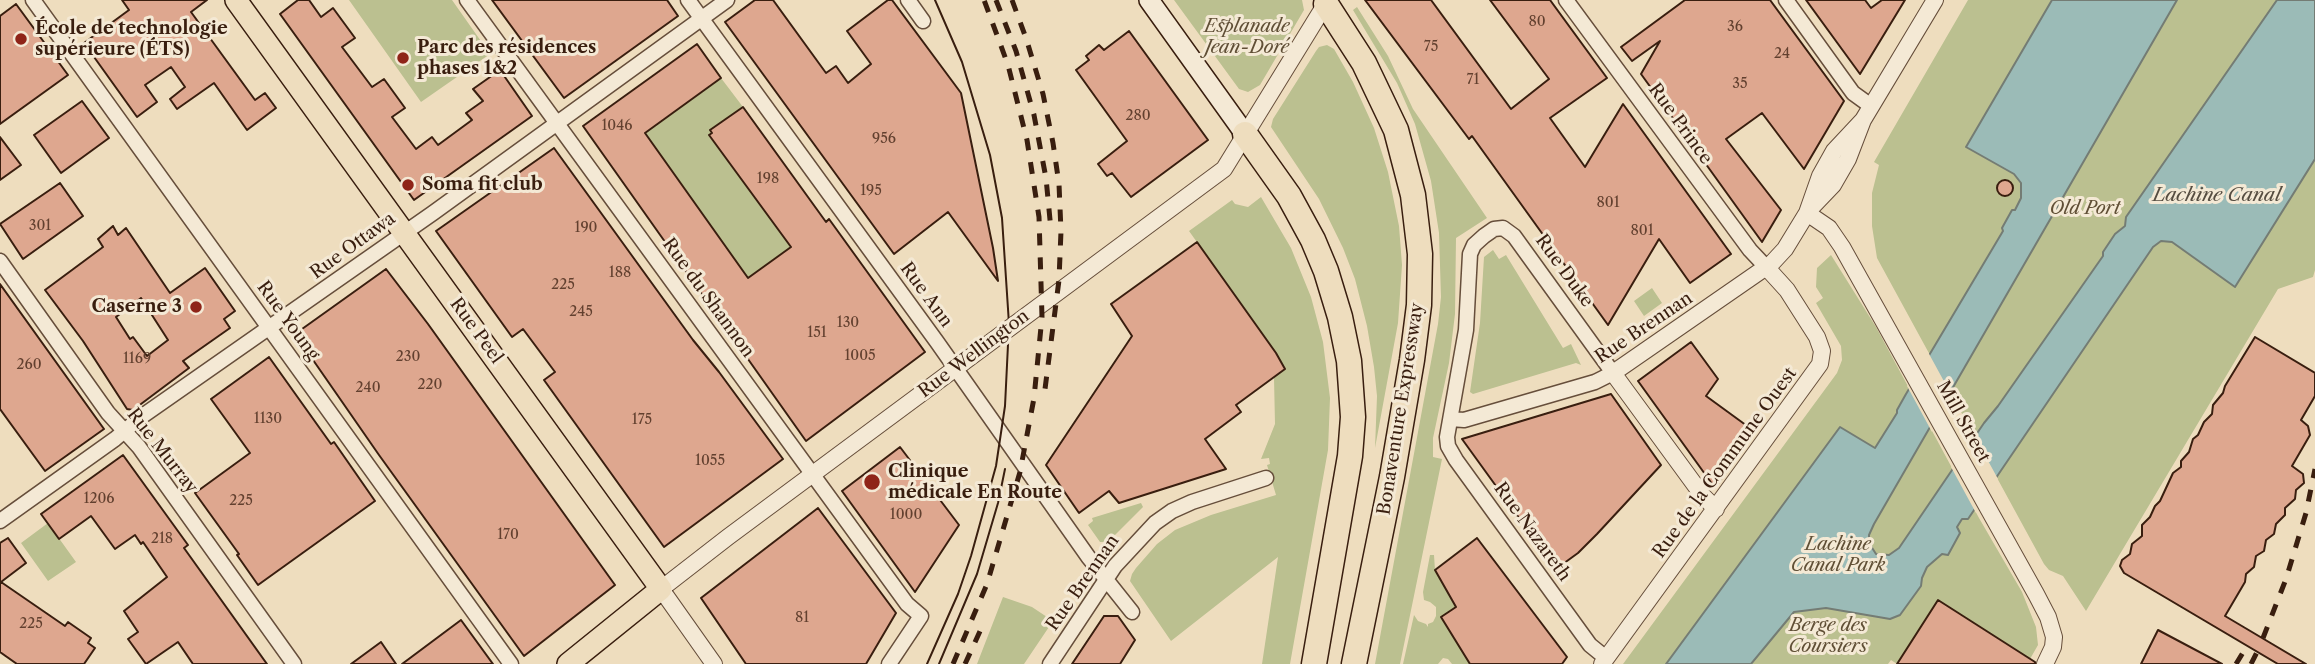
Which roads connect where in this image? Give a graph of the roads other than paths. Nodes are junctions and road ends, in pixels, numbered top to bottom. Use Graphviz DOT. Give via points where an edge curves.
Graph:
graph roads {
  1 [pos="33,0"];
  2 [pos="236,0"];
  3 [pos="467,0"];
  4 [pos="688,0"];
  5 [pos="727,0"];
  6 [pos="908,0"];
  7 [pos="1149,0"];
  8 [pos="1566,0"];
  9 [pos="1786,0"];
  10 [pos="1934,0"];
  11 [pos="1326,1"];
  12 [pos="701,18"];
  13 [pos="923,21"];
  14 [pos="1867,113"];
  15 [pos="556,123"];
  16 [pos="1245,134"];
  17 [pos="1807,213"];
  18 [pos="404,233"];
  19 [pos="0,261"];
  20 [pos="1767,268"];
  21 [pos="270,328"];
  22 [pos="954,368"];
  23 [pos="1613,373"];
  24 [pos="1451,419"];
  25 [pos="124,432"];
  26 [pos="812,475"];
  27 [pos="1266,478"];
  28 [pos="1716,509"];
  29 [pos="0,521"];
  30 [pos="1106,580"];
  31 [pos="661,589"];
  32 [pos="1132,612"];
  33 [pos="1604,661"];
  34 [pos="294,664"];
  35 [pos="511,664"];
  36 [pos="568,664"];
  37 [pos="714,664"];
  38 [pos="890,664"];
  39 [pos="1050,664"];
  40 [pos="1314,664"];
  41 [pos="1354,664"];
  42 [pos="2045,664"];
  1 -- 21 [label="street, Rue Young"];
  2 -- 18 [label="main road, Rue Peel"];
  3 -- 15 [label="street, Rue du Shannon"];
  4 -- 12 [label="street, Rue Ann"];
  5 -- 12 [label="street, Rue Ottawa"];
  6 -- 13 [label="street"];
  7 -- 16 [label="main road"];
  8 -- 20 [label="street, Rue Prince"];
  9 -- 14 [label="street"];
  10 -- 14 [label="street"];
  11 -- 16 [label="street, Rue Wellington"];
  11 -- 41 [label="highway, Bonaventure Expressway" via="1396,130 1413,195 1420,254 1412,360"];
  12 -- 15 [label="street, Rue Ottawa"];
  12 -- 22 [label="street, Rue Ann"];
  14 -- 17 [label="street" via="1833,185"];
  15 -- 18 [label="street, Rue Ottawa"];
  15 -- 26 [label="street, Rue du Shannon"];
  16 -- 22 [label="street, Rue Wellington" via="1224,169"];
  16 -- 40 [label="highway" via="1313,240 1340,317 1349,361 1350,456"];
  17 -- 20 [label="street"];
  17 -- 42 [label="street, Mill Street" via="1833,232 1991,511 2051,625 2054,643"];
  18 -- 21 [label="street, Rue Ottawa"];
  18 -- 31 [label="main road, Rue Peel"];
  19 -- 25 [label="street, Rue Murray"];
  20 -- 23 [label="street, Rue Brennan"];
  20 -- 28 [label="street, Rue de la Commune Ouest" via="1787,289 1817,337 1822,359"];
  21 -- 25 [label="street, Rue Ottawa"];
  21 -- 35 [label="street, Rue Young"];
  22 -- 26 [label="street, Rue Wellington"];
  22 -- 30 [label="street, Rue Ann"];
  23 -- 24 [label="street, Rue Brennan" via="1464,420"];
  23 -- 24 [label="street, Rue Duke" via="1514,236 1499,228 1478,241 1470,254 1466,330"];
  23 -- 28 [label="street, Rue Duke"];
  24 -- 33 [label="street, Rue Nazareth" via="1447,442 1456,460"];
  25 -- 29 [label="street, Rue Ottawa"];
  25 -- 34 [label="street, Rue Murray"];
  26 -- 31 [label="street, Rue Wellington"];
  26 -- 38 [label="street, Rue du Shannon" via="907,604 921,616"];
  27 -- 30 [label="street, Rue Brennan" via="1172,511 1138,540"];
  28 -- 33 [label="street, Rue de la Commune Ouest"];
  30 -- 32 [label="street, Rue Ann"];
  30 -- 39 [label="street, Rue Brennan"];
  31 -- 36 [label="main road, Rue Wellington"];
  31 -- 37 [label="street, Rue Peel"];
}
